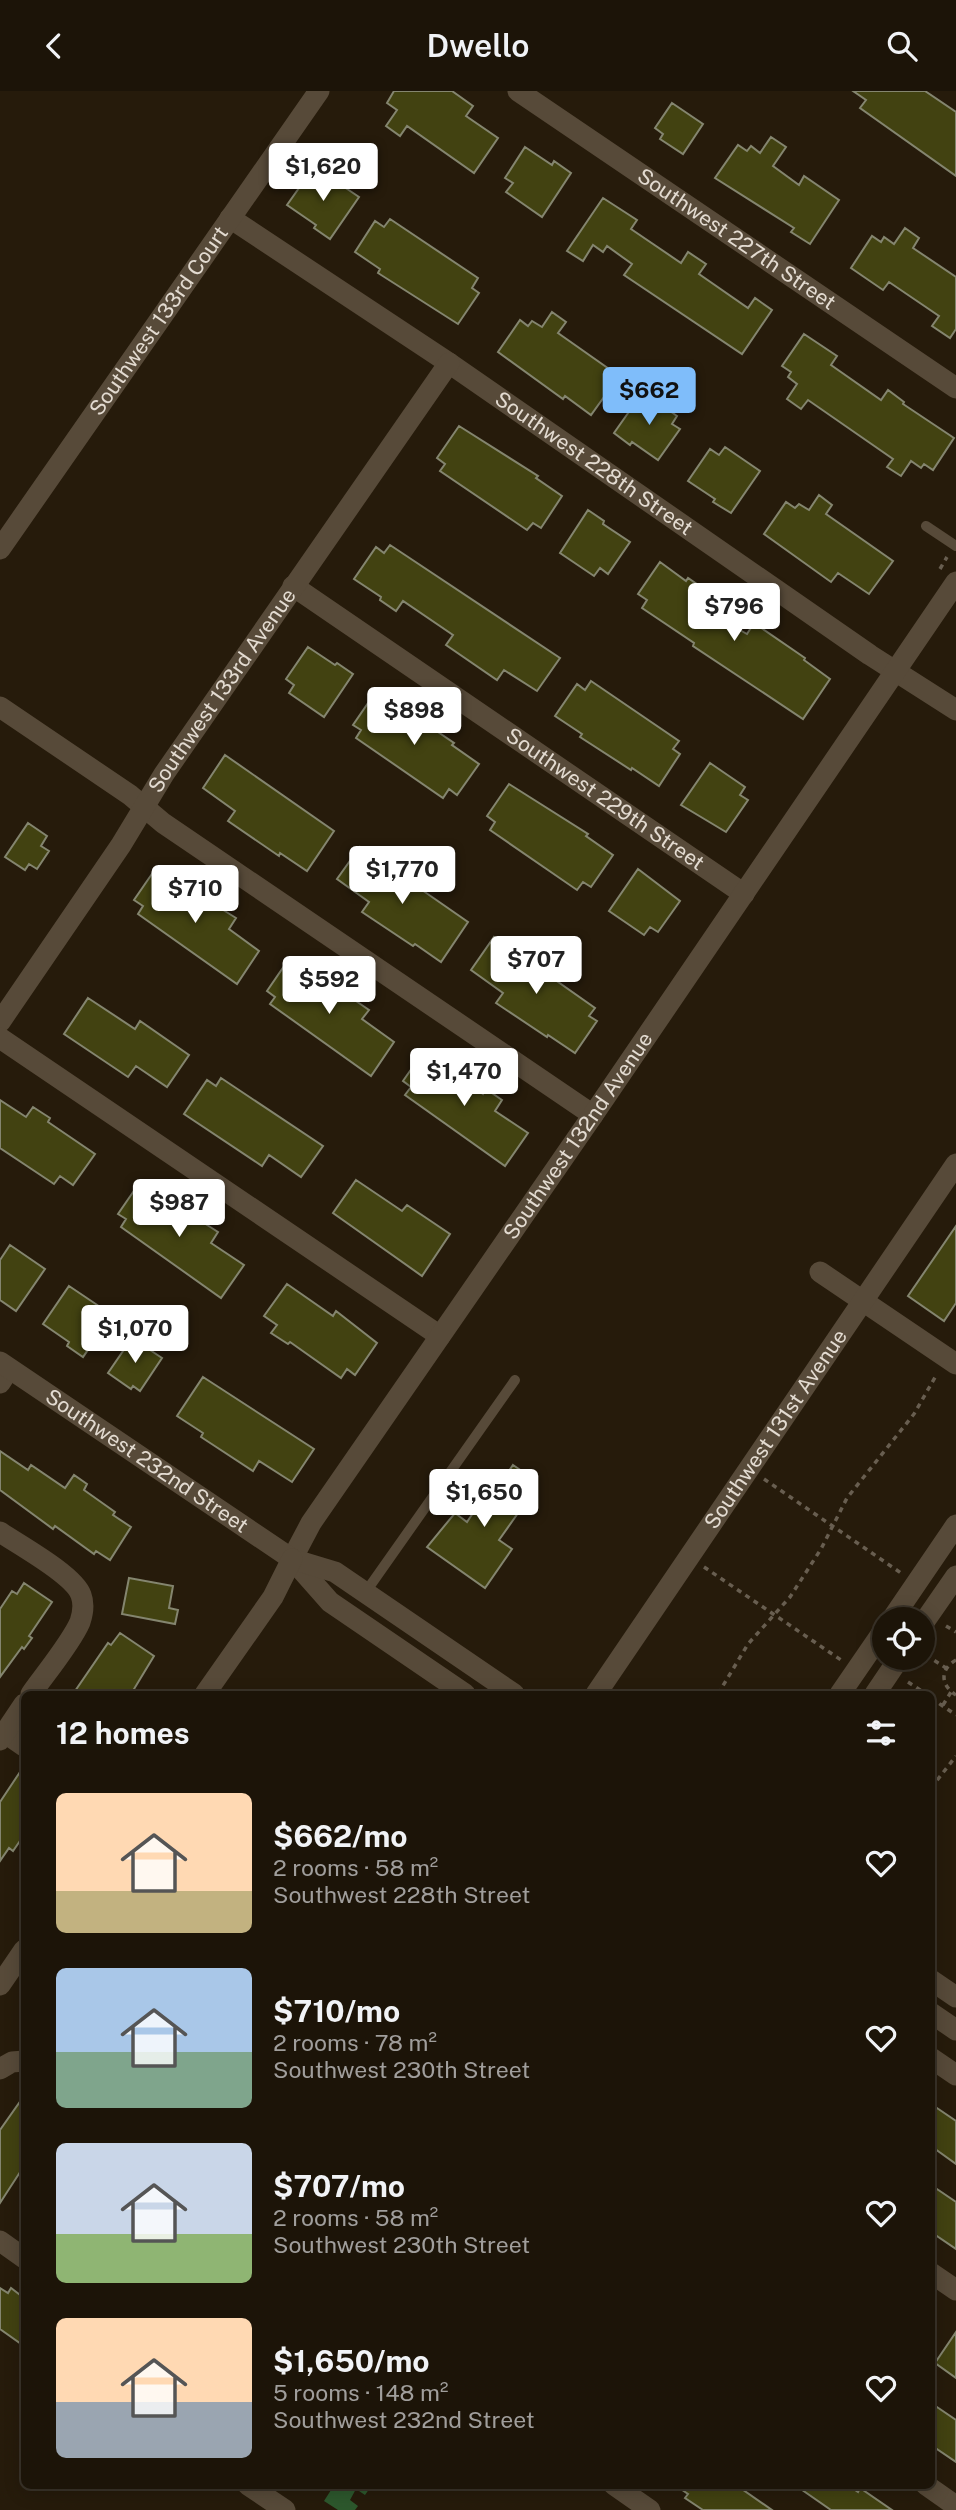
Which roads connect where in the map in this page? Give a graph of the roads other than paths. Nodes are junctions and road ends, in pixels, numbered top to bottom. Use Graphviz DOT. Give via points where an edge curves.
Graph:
graph roads {
  1 [pos="319,91"];
  2 [pos="518,91"];
  3 [pos="230,218"];
  4 [pos="449,363"];
  5 [pos="956,388"];
  6 [pos="926,526"];
  7 [pos="954,548"];
  8 [pos="0,549"];
  9 [pos="948,575"];
  10 [pos="293,586"];
  11 [pos="896,670"];
  12 [pos="0,707"];
  13 [pos="956,710"];
  14 [pos="144,809"];
  15 [pos="744,894"];
  16 [pos="0,1022"];
  17 [pos="0,1038"];
  18 [pos="593,1115"];
  19 [pos="956,1164"];
  20 [pos="820,1272"];
  21 [pos="863,1301"];
  22 [pos="440,1336"];
  23 [pos="947,1368"];
  24 [pos="3,1371"];
  25 [pos="515,1380"];
  26 [pos="956,1525"];
  27 [pos="0,1532"];
  28 [pos="292,1559"];
  29 [pos="956,1576"];
  30 [pos="365,1593"];
  31 [pos="900,1607"];
  32 [pos="934,1607"];
  33 [pos="872,1647"];
  34 [pos="891,1670"];
  35 [pos="34,1691"];
  36 [pos="207,1691"];
  37 [pos="461,1691"];
  38 [pos="510,1691"];
  39 [pos="598,1691"];
  40 [pos="842,1691"];
  41 [pos="877,1691"];
  42 [pos="21,1708"];
  43 [pos="2,1736"];
  44 [pos="21,1746"];
  45 [pos="21,1954"];
  46 [pos="935,1983"];
  47 [pos="0,1985"];
  48 [pos="956,1997"];
  49 [pos="935,2016"];
  50 [pos="956,2030"];
  51 [pos="21,2061"];
  52 [pos="935,2061"];
  53 [pos="0,2069"];
  54 [pos="956,2075"];
  55 [pos="0,2241"];
  56 [pos="21,2255"];
  57 [pos="935,2276"];
  58 [pos="956,2290"];
  59 [pos="254,2489"];
  60 [pos="620,2489"];
  61 [pos="932,2489"];
  62 [pos="956,2505"];
  63 [pos="285,2510"];
  64 [pos="650,2510"];
  1 -- 3 [label="street, Southwest 133rd Court"];
  2 -- 5 [label="street, Southwest 227th Street"];
  3 -- 4 [label="street, Southwest 228th Street"];
  3 -- 8 [label="street, Southwest 133rd Court"];
  4 -- 10 [label="street, Southwest 133rd Avenue"];
  4 -- 11 [label="street, Southwest 228th Street"];
  6 -- 7 [label="lane"];
  9 -- 11 [label="street, Southwest 132nd Avenue"];
  10 -- 14 [label="street, Southwest 133rd Avenue" via="163,773"];
  10 -- 15 [label="street, Southwest 229th Street"];
  11 -- 13 [label="street, Southwest 228th Street"];
  11 -- 15 [label="street, Southwest 132nd Avenue"];
  12 -- 14 [label="street"];
  14 -- 16 [label="street, Southwest 133rd Avenue"];
  14 -- 18 [label="street"];
  15 -- 18 [label="street, Southwest 132nd Avenue"];
  17 -- 22 [label="street"];
  18 -- 22 [label="street, Southwest 132nd Avenue"];
  19 -- 21 [label="street, Southwest 131st Avenue"];
  20 -- 21 [label="street"];
  21 -- 23 [label="street"];
  21 -- 39 [label="street, Southwest 131st Avenue"];
  22 -- 28 [label="street, Southwest 132nd Avenue" via="311,1523"];
  24 -- 28 [label="street, Southwest 232nd Street"];
  25 -- 30 [label="lane"];
  26 -- 31 [label="street"];
  27 -- 35 [label="street" via="70,1580 82,1603 78,1626"];
  28 -- 30 [label="street, Southwest 232nd Street" via="335,1572"];
  28 -- 36 [label="street, Southwest 132nd Avenue" via="274,1597"];
  28 -- 37 [label="street, Southwest 232nd Street" via="330,1602"];
  29 -- 32 [label="street"];
  30 -- 38 [label="street, Southwest 232nd Street"];
  33 -- 40 [label="street"];
  34 -- 41 [label="street"];
  42 -- 43 [label="street"];
  43 -- 44 [label="street"];
  45 -- 47 [label="street"];
  46 -- 48 [label="street"];
  49 -- 50 [label="street"];
  51 -- 53 [label="street"];
  52 -- 54 [label="street"];
  55 -- 56 [label="street"];
  57 -- 58 [label="street"];
  59 -- 63 [label="street"];
  60 -- 64 [label="street"];
  61 -- 62 [label="street"];
}
